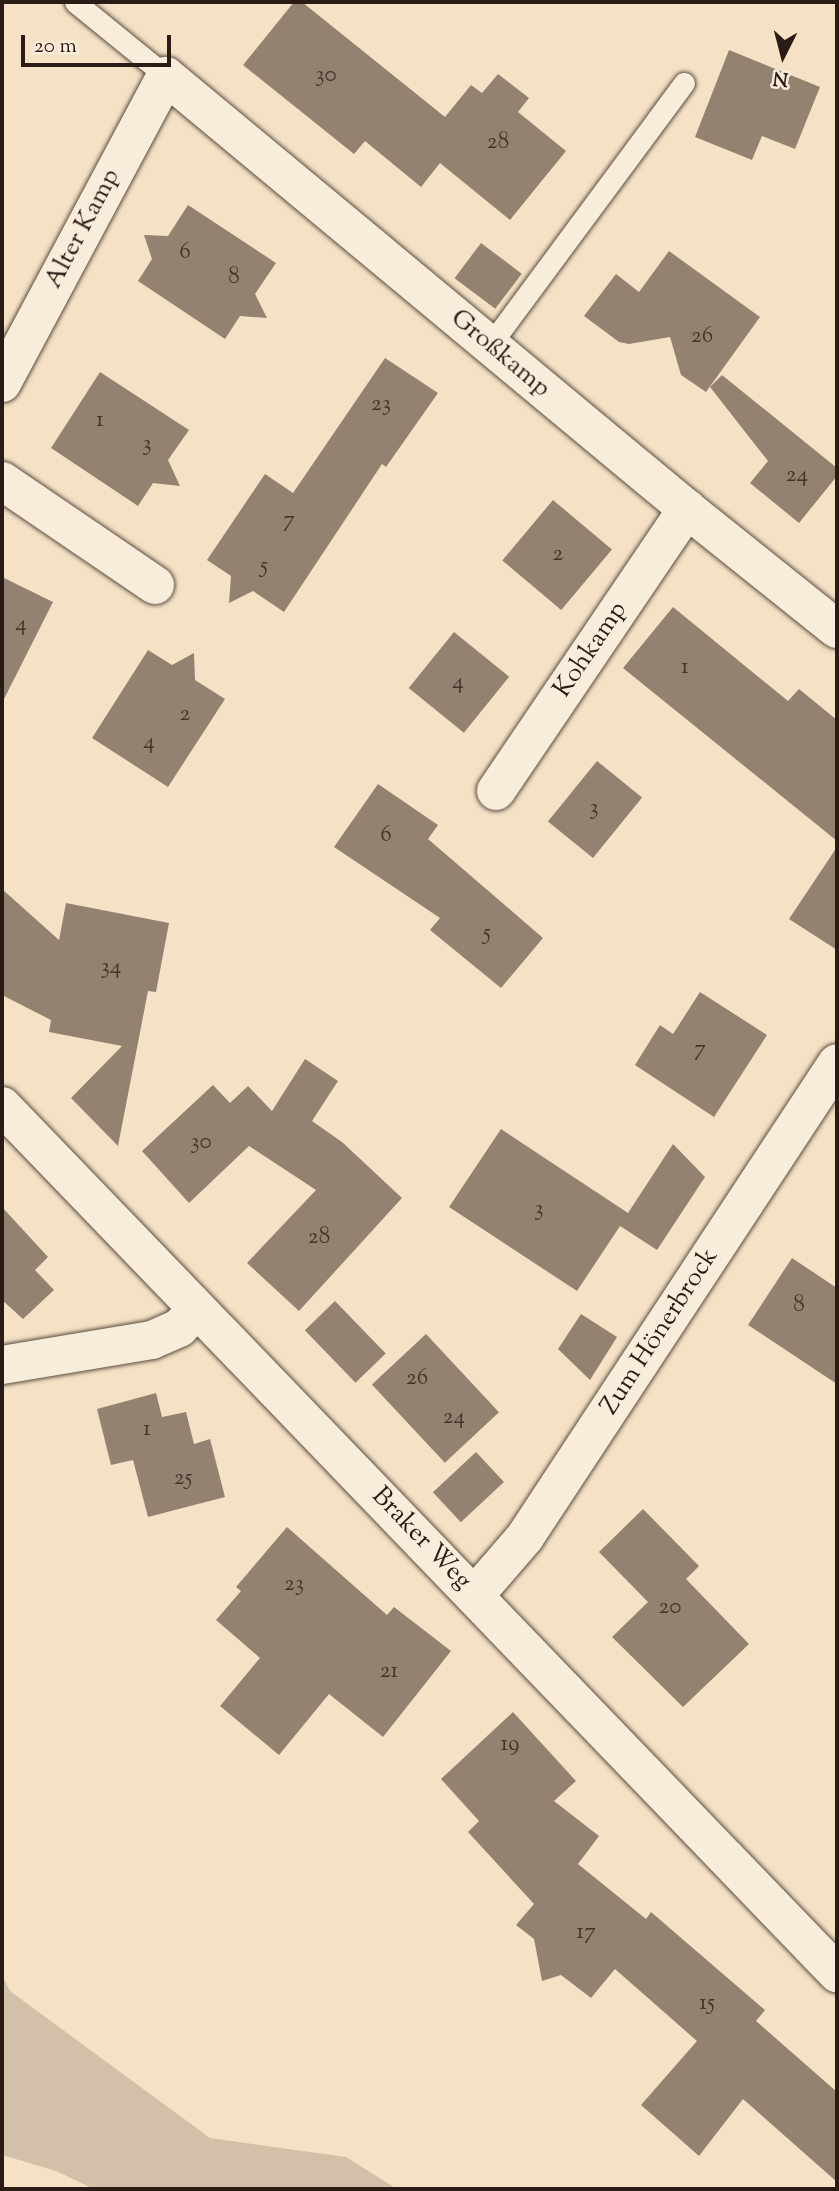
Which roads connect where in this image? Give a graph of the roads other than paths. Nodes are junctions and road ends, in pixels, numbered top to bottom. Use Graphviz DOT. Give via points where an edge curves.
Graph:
graph roads {
  1 [pos="75,2"];
  2 [pos="166,76"];
  3 [pos="684,83"];
  4 [pos="490,345"];
  5 [pos="2,383"];
  6 [pos="2,481"];
  7 [pos="687,509"];
  8 [pos="155,585"];
  9 [pos="837,629"];
  10 [pos="496,791"];
  11 [pos="837,1063"];
  12 [pos="2,1107"];
  13 [pos="197,1310"];
  14 [pos="2,1365"];
  15 [pos="475,1595"];
  16 [pos="837,1973"];
  1 -- 2 [label="lane"];
  2 -- 4 [label="street, Großkamp"];
  2 -- 5 [label="street, Alter Kamp"];
  3 -- 4 [label="lane"];
  4 -- 7 [label="street, Großkamp"];
  6 -- 8 [label="street"];
  7 -- 9 [label="street, Großkamp"];
  7 -- 10 [label="street, Kohkamp"];
  11 -- 15 [label="street, Zum Hönerbrock" via="525,1537"];
  12 -- 13 [label="street, Braker Weg"];
  13 -- 14 [label="street" via="179,1328 152,1340"];
  13 -- 15 [label="street, Braker Weg"];
  15 -- 16 [label="street, Braker Weg"];
}
